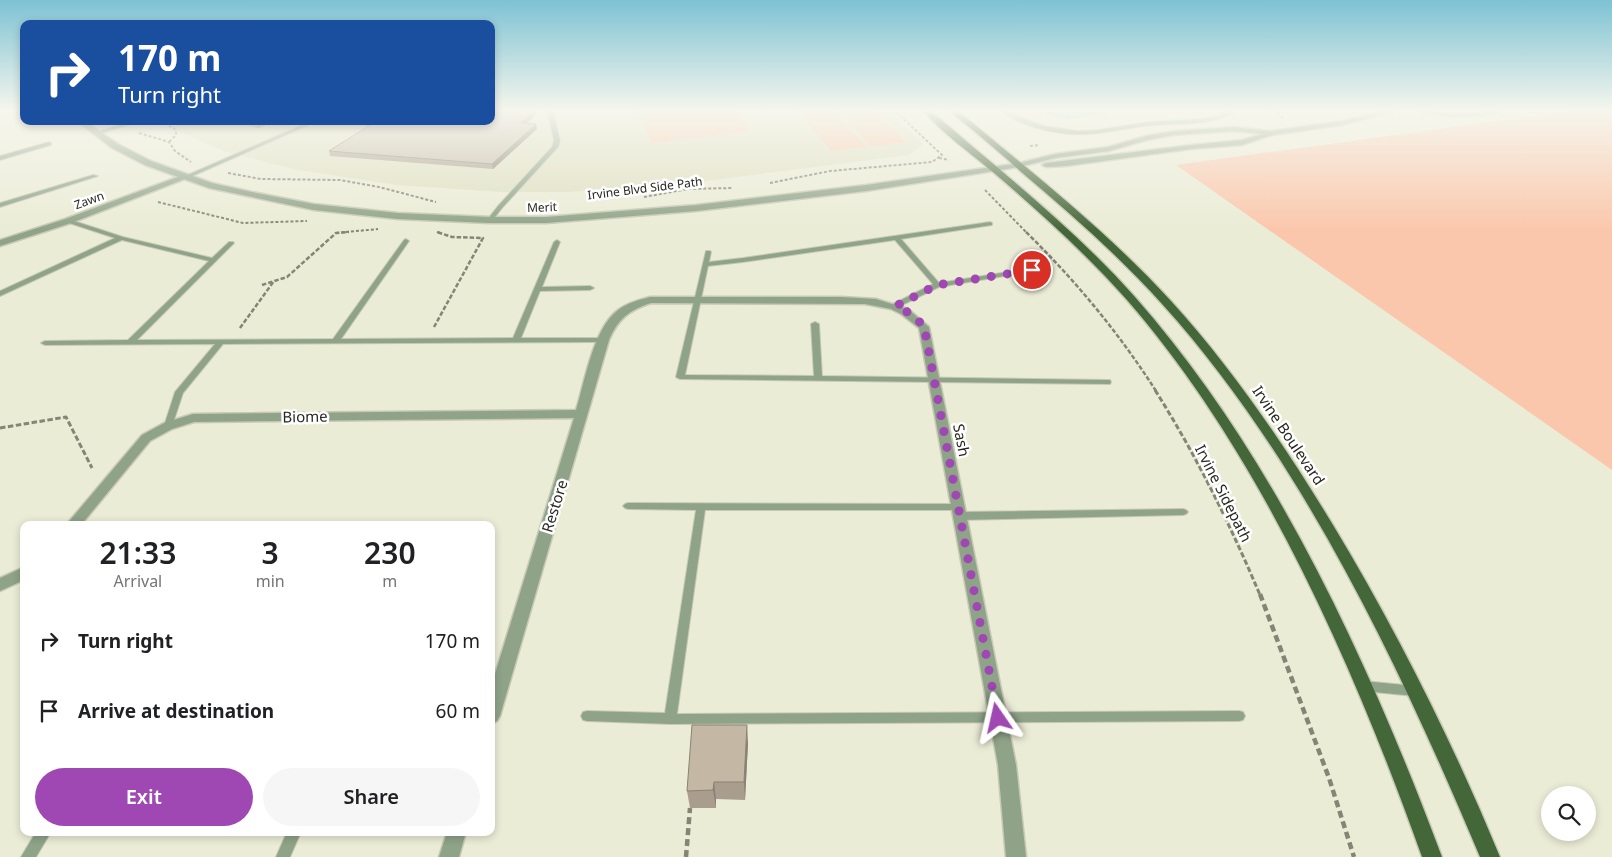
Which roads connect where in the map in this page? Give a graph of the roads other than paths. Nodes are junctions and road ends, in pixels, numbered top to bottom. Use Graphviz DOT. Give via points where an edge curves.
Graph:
graph roads {
  1 [pos="28,150"];
  2 [pos="123,150"];
  3 [pos="249,150"];
  4 [pos="552,150"];
  5 [pos="972,150"];
  6 [pos="1001,150"];
  7 [pos="1102,150"];
  8 [pos="1166,150"];
  9 [pos="0,158"];
  10 [pos="1019,165"];
  11 [pos="993,168"];
  12 [pos="95,176"];
  13 [pos="186,177"];
  14 [pos="0,205"];
  15 [pos="490,220"];
  16 [pos="68,221"];
  17 [pos="990,224"];
  18 [pos="121,238"];
  19 [pos="897,238"];
  20 [pos="406,241"];
  21 [pos="557,242"];
  22 [pos="231,243"];
  23 [pos="0,244"];
  24 [pos="708,252"];
  25 [pos="214,260"];
  26 [pos="705,264"];
  27 [pos="1032,270"];
  28 [pos="937,285"];
  29 [pos="590,288"];
  30 [pos="538,289"];
  31 [pos="0,294"];
  32 [pos="697,300"];
  33 [pos="630,306"];
  34 [pos="896,306"];
  35 [pos="815,324"];
  36 [pos="516,340"];
  37 [pos="603,340"];
  38 [pos="336,341"];
  39 [pos="45,342"];
  40 [pos="131,342"];
  41 [pos="221,342"];
  42 [pos="818,378"];
  43 [pos="934,379"];
  44 [pos="1107,382"];
  45 [pos="581,414"];
  46 [pos="168,426"];
  47 [pos="628,506"];
  48 [pos="701,507"];
  49 [pos="959,512"];
  50 [pos="1183,512"];
  51 [pos="76,521"];
  52 [pos="20,575"];
  53 [pos="0,585"];
  54 [pos="1363,686"];
  55 [pos="1415,691"];
  56 [pos="495,703"];
  57 [pos="587,716"];
  58 [pos="1239,716"];
  59 [pos="998,718"];
  60 [pos="670,719"];
  61 [pos="41,836"];
  62 [pos="292,836"];
  63 [pos="456,836"];
  64 [pos="28,857"];
  65 [pos="283,857"];
  66 [pos="449,857"];
  67 [pos="1016,857"];
  68 [pos="1432,857"];
  69 [pos="1490,857"];
  1 -- 9 [label="lane"];
  2 -- 13 [label="street, Merit"];
  3 -- 13 [label="lane"];
  4 -- 15 [label="lane"];
  5 -- 11 [label="main road"];
  6 -- 10 [label="main road, Irvine Boulevard"];
  7 -- 10 [label="street"];
  8 -- 10 [label="street" via="1066,164"];
  10 -- 11 [label="street, Merit"];
  10 -- 55 [label="main road, Irvine Boulevard" via="1096,232 1164,300 1236,388 1309,497 1351,568"];
  11 -- 15 [label="street, Merit" via="866,188 696,208 566,219"];
  11 -- 54 [label="main road" via="1086,250 1171,347 1256,475 1307,566"];
  12 -- 14 [label="lane"];
  13 -- 15 [label="street, Merit" via="252,196 360,213"];
  13 -- 16 [label="street, Zawn"];
  16 -- 18 [label="lane"];
  16 -- 23 [label="street, Zawn"];
  17 -- 19 [label="lane"];
  18 -- 25 [label="lane"];
  18 -- 31 [label="lane"];
  19 -- 26 [label="lane"];
  19 -- 28 [label="lane"];
  20 -- 38 [label="lane"];
  21 -- 30 [label="lane"];
  22 -- 25 [label="lane"];
  24 -- 26 [label="lane"];
  25 -- 40 [label="lane"];
  26 -- 32 [label="lane"];
  27 -- 28 [label="lane"];
  28 -- 34 [label="lane"];
  29 -- 30 [label="lane"];
  30 -- 36 [label="lane"];
  32 -- 33 [label="street, Sash" via="650,300"];
  32 -- 34 [label="street, Sash" via="841,300"];
  32 -- 42 [label="lane" via="680,377"];
  33 -- 37 [label="street, Restore" via="612,320"];
  34 -- 43 [label="street, Sash" via="924,326"];
  35 -- 42 [label="lane"];
  36 -- 37 [label="lane"];
  36 -- 38 [label="lane"];
  37 -- 45 [label="street, Restore"];
  38 -- 41 [label="lane"];
  39 -- 40 [label="lane"];
  40 -- 41 [label="lane"];
  41 -- 46 [label="lane" via="178,392"];
  42 -- 43 [label="lane"];
  43 -- 44 [label="lane"];
  43 -- 49 [label="street, Sash"];
  45 -- 46 [label="street, Biome" via="193,418"];
  45 -- 56 [label="street, Restore"];
  46 -- 51 [label="street, Biome" via="146,438"];
  47 -- 48 [label="lane"];
  48 -- 49 [label="lane"];
  48 -- 60 [label="lane"];
  49 -- 50 [label="lane"];
  49 -- 59 [label="street, Sash"];
  52 -- 53 [label="street"];
  54 -- 55 [label="lane"];
  54 -- 68 [label="main road"];
  55 -- 69 [label="main road, Irvine Boulevard" via="1453,768"];
  57 -- 60 [label="lane"];
  58 -- 59 [label="lane"];
  59 -- 60 [label="lane"];
  59 -- 67 [label="street, Sash" via="1007,765"];
  61 -- 64 [label="lane"];
  62 -- 65 [label="lane"];
  63 -- 66 [label="street"];
}
